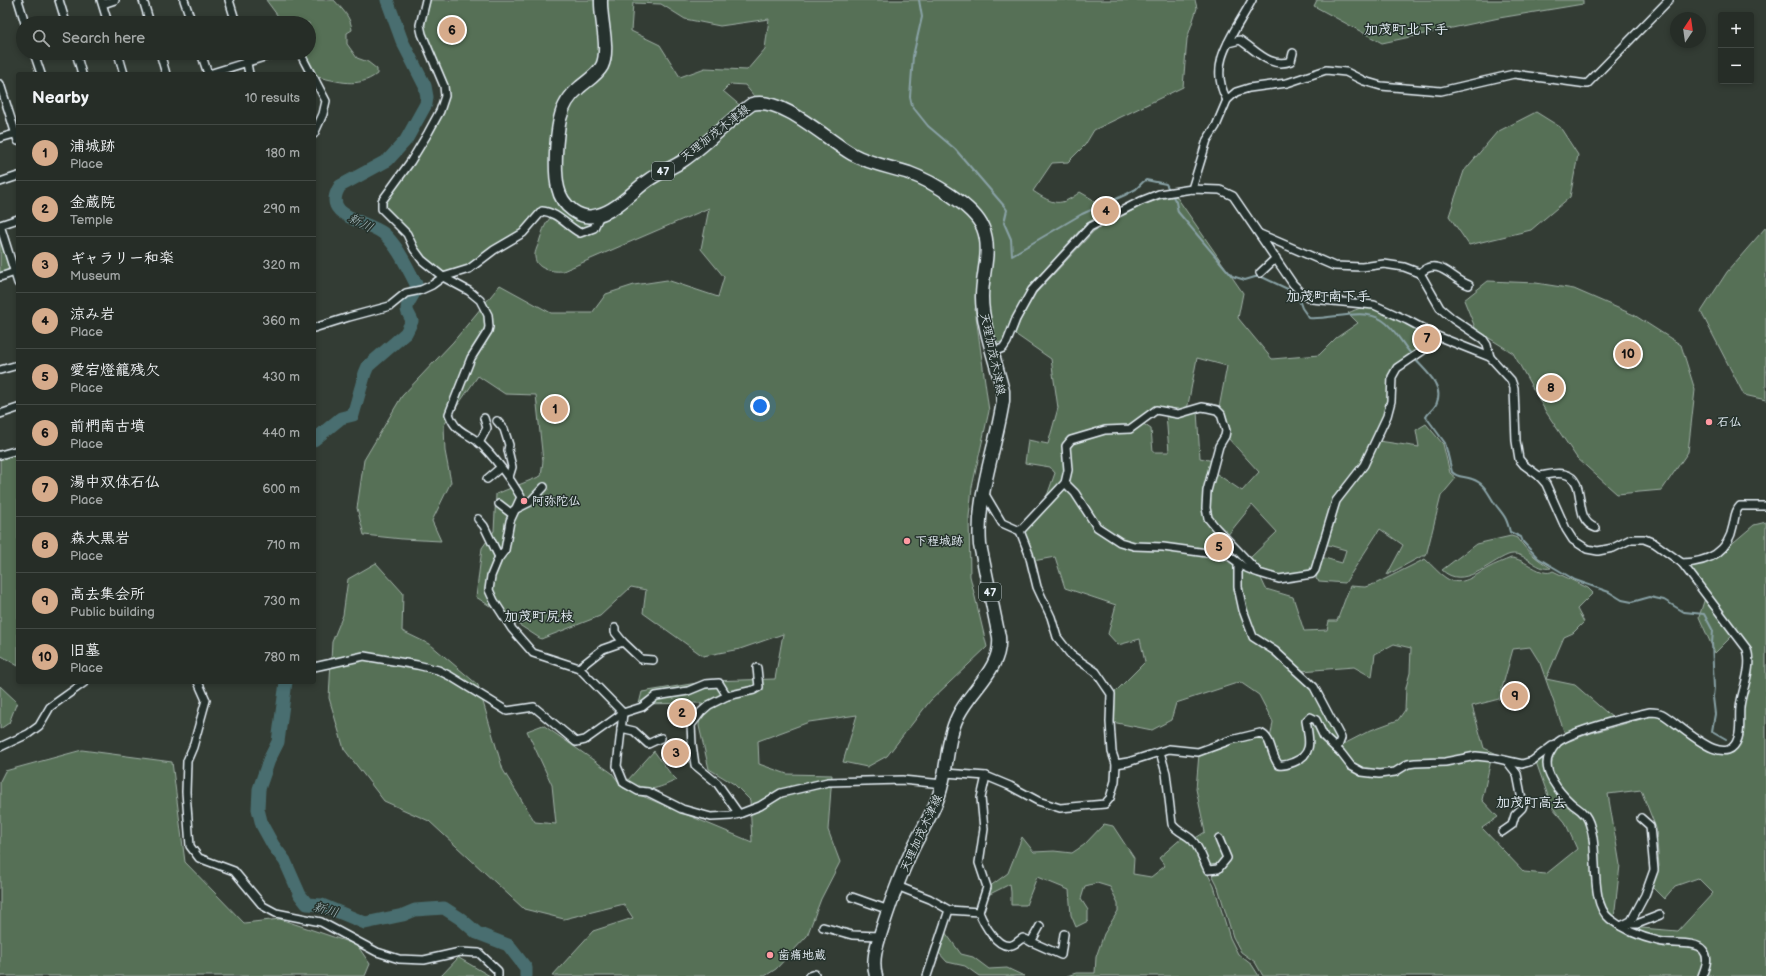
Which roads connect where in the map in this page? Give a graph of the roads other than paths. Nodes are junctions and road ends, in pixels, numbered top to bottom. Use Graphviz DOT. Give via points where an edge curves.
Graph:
graph roads {
  1 [pos="18,0"];
  2 [pos="59,0"];
  3 [pos="115,0"];
  4 [pos="143,0"];
  5 [pos="184,0"];
  6 [pos="229,0"];
  7 [pos="426,0"];
  8 [pos="601,0"];
  9 [pos="1252,0"];
  10 [pos="1669,0"];
  11 [pos="102,2"];
  12 [pos="23,16"];
  13 [pos="64,16"];
  14 [pos="106,16"];
  15 [pos="148,16"];
  16 [pos="190,16"];
  17 [pos="234,16"];
  18 [pos="1228,43"];
  19 [pos="1293,53"];
  20 [pos="36,60"];
  21 [pos="78,60"];
  22 [pos="120,60"];
  23 [pos="162,60"];
  24 [pos="204,60"];
  25 [pos="254,60"];
  26 [pos="304,60"];
  27 [pos="248,62"];
  28 [pos="40,72"];
  29 [pos="81,72"];
  30 [pos="123,72"];
  31 [pos="165,72"];
  32 [pos="207,72"];
  33 [pos="215,72"];
  34 [pos="249,72"];
  35 [pos="311,72"];
  36 [pos="316,82"];
  37 [pos="0,84"];
  38 [pos="1227,100"];
  39 [pos="16,130"];
  40 [pos="316,130"];
  41 [pos="16,133"];
  42 [pos="0,138"];
  43 [pos="16,177"];
  44 [pos="0,182"];
  45 [pos="1192,189"];
  46 [pos="600,215"];
  47 [pos="16,220"];
  48 [pos="0,225"];
  49 [pos="1260,234"];
  50 [pos="1276,258"];
  51 [pos="15,272"];
  52 [pos="1420,272"];
  53 [pos="1260,273"];
  54 [pos="16,276"];
  55 [pos="0,277"];
  56 [pos="443,277"];
  57 [pos="1469,285"];
  58 [pos="316,327"];
  59 [pos="1437,336"];
  60 [pos="993,352"];
  61 [pos="1490,357"];
  62 [pos="16,365"];
  63 [pos="1,368"];
  64 [pos="16,409"];
  65 [pos="0,414"];
  66 [pos="484,418"];
  67 [pos="497,421"];
  68 [pos="479,443"];
  69 [pos="16,451"];
  70 [pos="0,455"];
  71 [pos="500,468"];
  72 [pos="1539,476"];
  73 [pos="509,477"];
  74 [pos="487,479"];
  75 [pos="1065,483"];
  76 [pos="544,487"];
  77 [pos="983,491"];
  78 [pos="499,504"];
  79 [pos="1766,506"];
  80 [pos="513,512"];
  81 [pos="478,519"];
  82 [pos="1596,528"];
  83 [pos="1020,531"];
  84 [pos="499,557"];
  85 [pos="1238,563"];
  86 [pos="1682,564"];
  87 [pos="1259,573"];
  88 [pos="615,628"];
  89 [pos="623,642"];
  90 [pos="653,660"];
  91 [pos="316,666"];
  92 [pos="579,668"];
  93 [pos="757,668"];
  94 [pos="82,684"];
  95 [pos="199,684"];
  96 [pos="727,696"];
  97 [pos="623,713"];
  98 [pos="621,728"];
  99 [pos="661,738"];
  100 [pos="1557,743"];
  101 [pos="0,747"];
  102 [pos="1337,749"];
  103 [pos="1160,752"];
  104 [pos="1507,761"];
  105 [pos="1116,764"];
  106 [pos="986,776"];
  107 [pos="944,778"];
  108 [pos="739,814"];
  109 [pos="1641,818"];
  110 [pos="1502,832"];
  111 [pos="1219,839"];
  112 [pos="897,886"];
  113 [pos="852,897"];
  114 [pos="889,910"];
  115 [pos="949,910"];
  116 [pos="979,912"];
  117 [pos="1660,915"];
  118 [pos="1624,925"];
  119 [pos="1040,926"];
  120 [pos="823,927"];
  121 [pos="1064,934"];
  122 [pos="880,936"];
  123 [pos="1031,942"];
  124 [pos="498,976"];
  125 [pos="876,976"];
  126 [pos="927,976"];
  127 [pos="1702,976"];
  1 -- 12 [label="street"];
  2 -- 13 [label="street"];
  3 -- 11 [label="street"];
  4 -- 15 [label="street"];
  5 -- 16 [label="street"];
  6 -- 17 [label="street"];
  7 -- 56 [label="street" via="420,25 444,86 445,96 440,111 423,141 381,206 383,212 407,234 422,260"];
  8 -- 46 [label="main road" via="605,55 593,78 571,95 563,109 558,134 557,161 558,189 568,206 582,216"];
  9 -- 18 [label="street"];
  10 -- 38 [label="street" via="1587,84 1514,74 1441,91 1381,86 1346,72 1326,70 1287,83 1236,92"];
  11 -- 14 [label="street"];
  18 -- 19 [label="street" via="1240,40 1260,56 1284,64 1291,61"];
  18 -- 38 [label="street" via="1219,66"];
  20 -- 28 [label="street"];
  21 -- 29 [label="street"];
  22 -- 30 [label="street"];
  23 -- 31 [label="street"];
  24 -- 32 [label="street"];
  25 -- 27 [label="street"];
  26 -- 35 [label="street"];
  27 -- 33 [label="street"];
  27 -- 34 [label="street"];
  36 -- 40 [label="street" via="326,101"];
  37 -- 39 [label="street"];
  38 -- 45 [label="street" via="1207,140"];
  41 -- 42 [label="street"];
  43 -- 44 [label="street"];
  45 -- 49 [label="street" via="1220,190 1233,196"];
  45 -- 60 [label="street" via="1159,194 1090,227 1032,290 1004,348"];
  46 -- 56 [label="street" via="594,228 580,233 551,212 542,211 517,238 494,250 469,269"];
  46 -- 60 [label="main road, 天理加茂木津線 / 47" via="656,175 684,160 752,104 770,104 817,128 851,153 921,178 955,198 977,218 987,243 982,297"];
  47 -- 48 [label="street"];
  48 -- 51 [label="street"];
  49 -- 50 [label="street"];
  49 -- 52 [label="street" via="1334,266 1362,267 1384,264"];
  50 -- 53 [label="street"];
  50 -- 59 [label="street" via="1293,284 1312,299 1374,305"];
  51 -- 54 [label="street"];
  51 -- 55 [label="street"];
  52 -- 57 [label="street" via="1434,266"];
  52 -- 61 [label="street" via="1440,308 1483,339"];
  56 -- 58 [label="street" via="422,290 406,293 390,306"];
  56 -- 68 [label="street" via="480,300 488,315 490,327 471,358 449,414 458,430"];
  59 -- 61 [label="street"];
  59 -- 87 [label="street" via="1432,343 1394,373 1390,408 1377,440 1364,465 1336,501 1312,574 1279,578"];
  60 -- 77 [label="main road, 天理加茂木津線 / 47" via="1003,400"];
  61 -- 72 [label="street" via="1511,380 1514,388 1519,459 1530,471"];
  62 -- 63 [label="street"];
  64 -- 65 [label="street"];
  66 -- 68 [label="street" via="487,428"];
  67 -- 73 [label="street" via="504,429 509,445 512,467"];
  68 -- 71 [label="street"];
  69 -- 70 [label="street"];
  71 -- 73 [label="street"];
  71 -- 74 [label="street"];
  72 -- 82 [label="street" via="1562,473 1572,479 1579,488 1586,521"];
  72 -- 86 [label="street" via="1546,484 1566,529 1573,540 1584,548 1594,551 1605,550 1632,539 1644,540 1654,543"];
  73 -- 80 [label="street" via="521,496"];
  75 -- 83 [label="street"];
  75 -- 85 [label="street" via="1075,492 1097,527 1120,542 1134,546 1163,547 1228,556"];
  75 -- 87 [label="street" via="1068,470 1066,446 1071,440 1105,430 1130,429 1156,410 1178,414 1202,408 1218,410 1226,431 1207,491 1208,518"];
  76 -- 80 [label="street" via="530,502"];
  77 -- 83 [label="street" via="1002,523"];
  77 -- 107 [label="main road, 天理加茂木津線 / 47" via="979,521 980,545 999,647 997,659 957,717"];
  78 -- 80 [label="street"];
  79 -- 86 [label="street" via="1740,506 1736,510 1728,543 1722,551 1696,563"];
  80 -- 84 [label="street" via="506,545"];
  81 -- 84 [label="street"];
  83 -- 105 [label="street" via="1037,587 1057,637 1071,655 1096,672 1111,694 1110,727 1112,752"];
  84 -- 92 [label="street" via="491,576 489,590 512,629 533,653"];
  85 -- 87 [label="street"];
  85 -- 102 [label="street" via="1238,586 1253,637 1275,651 1314,687 1341,738"];
  86 -- 100 [label="street" via="1744,645 1748,654 1738,738 1733,748 1726,751 1717,750 1692,737 1663,714 1651,712 1587,730"];
  88 -- 89 [label="street"];
  89 -- 90 [label="street" via="641,659"];
  89 -- 92 [label="street" via="603,649"];
  91 -- 97 [label="street" via="364,656 438,670 507,712 534,707 576,742 584,740"];
  92 -- 97 [label="street"];
  93 -- 96 [label="street" via="759,687"];
  94 -- 101 [label="street" via="50,707 39,726"];
  95 -- 124 [label="street" via="206,700 187,761 186,792 190,846 199,858 234,871 263,906 276,913 321,922 378,952 399,959 424,960 460,952 479,954 498,971"];
  96 -- 97 [label="street" via="719,683 705,684 688,691 656,696 642,707"];
  96 -- 108 [label="street" via="709,705 691,725 692,744 696,765 717,782"];
  97 -- 98 [label="street"];
  98 -- 99 [label="street" via="634,731 648,744"];
  98 -- 108 [label="street" via="617,766 624,783 693,813 711,817"];
  100 -- 104 [label="street" via="1532,761 1522,764"];
  100 -- 118 [label="street" via="1547,760 1547,769 1571,803 1584,813 1591,829 1600,902 1609,918"];
  102 -- 103 [label="street" via="1324,737 1316,720 1310,717 1306,721 1309,742 1306,754 1285,765 1279,765 1266,738 1260,733 1194,753 1173,748"];
  102 -- 104 [label="street" via="1354,769 1379,774 1391,774 1408,764 1445,762 1481,756"];
  103 -- 105 [label="street"];
  103 -- 111 [label="street" via="1166,773 1172,824 1195,843 1208,870 1218,869 1226,858"];
  104 -- 110 [label="street" via="1516,774 1523,805 1515,815 1512,825"];
  105 -- 106 [label="street" via="1114,787 1107,802 1100,805 1066,808 1044,803"];
  106 -- 107 [label="street"];
  106 -- 116 [label="street" via="981,798 984,829 979,863 987,887"];
  107 -- 108 [label="street" via="828,782 781,793 760,806"];
  107 -- 112 [label="main road, 天理加茂木津線 / 47" via="936,804"];
  109 -- 118 [label="street" via="1650,826 1655,864 1645,895 1631,921"];
  112 -- 114 [label="main road, 天理加茂木津線 / 47"];
  112 -- 115 [label="street" via="930,899"];
  113 -- 114 [label="street"];
  114 -- 122 [label="main road, 天理加茂木津線 / 47"];
  115 -- 116 [label="street"];
  115 -- 126 [label="street"];
  116 -- 123 [label="street" via="985,927 1001,942 1011,946 1022,938"];
  117 -- 118 [label="street" via="1637,924"];
  118 -- 127 [label="street" via="1635,933 1659,942 1686,944 1702,949 1706,953 1707,964"];
  119 -- 123 [label="street"];
  120 -- 122 [label="street" via="852,935"];
  121 -- 123 [label="street" via="1061,955"];
  122 -- 125 [label="main road, 天理加茂木津線 / 47" via="874,962"];
}
